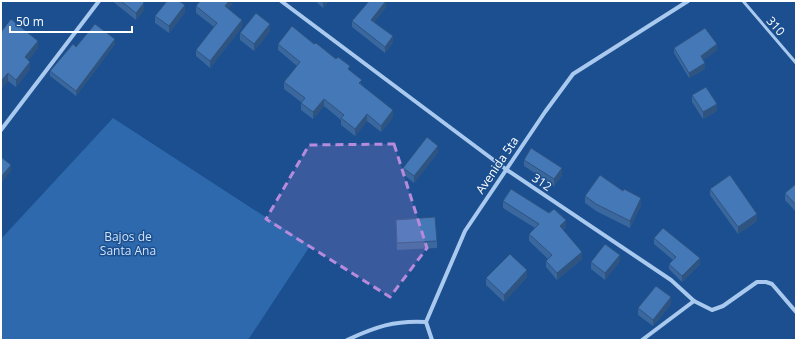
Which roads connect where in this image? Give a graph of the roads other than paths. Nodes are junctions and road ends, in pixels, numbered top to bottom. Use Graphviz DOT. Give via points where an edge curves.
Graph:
graph roads {
  1 [pos="99,1"];
  2 [pos="281,1"];
  3 [pos="688,1"];
  4 [pos="743,1"];
  5 [pos="796,63"];
  6 [pos="1,130"];
  7 [pos="507,170"];
  8 [pos="694,301"];
  9 [pos="796,312"];
  10 [pos="426,322"];
  11 [pos="347,340"];
  12 [pos="432,340"];
  13 [pos="642,340"];
  1 -- 6 [label="street"];
  2 -- 7 [label="street, 312"];
  3 -- 7 [label="street, Avenida 5ta" via="573,74"];
  4 -- 5 [label="lane, 310"];
  7 -- 8 [label="street, 312" via="671,280"];
  7 -- 10 [label="street, Avenida 5ta" via="465,231"];
  8 -- 9 [label="street, 312" via="712,310 723,306 756,282 766,282 772,284"];
  8 -- 13 [label="street"];
  10 -- 11 [label="street" via="378,326"];
  10 -- 12 [label="street"];
}
